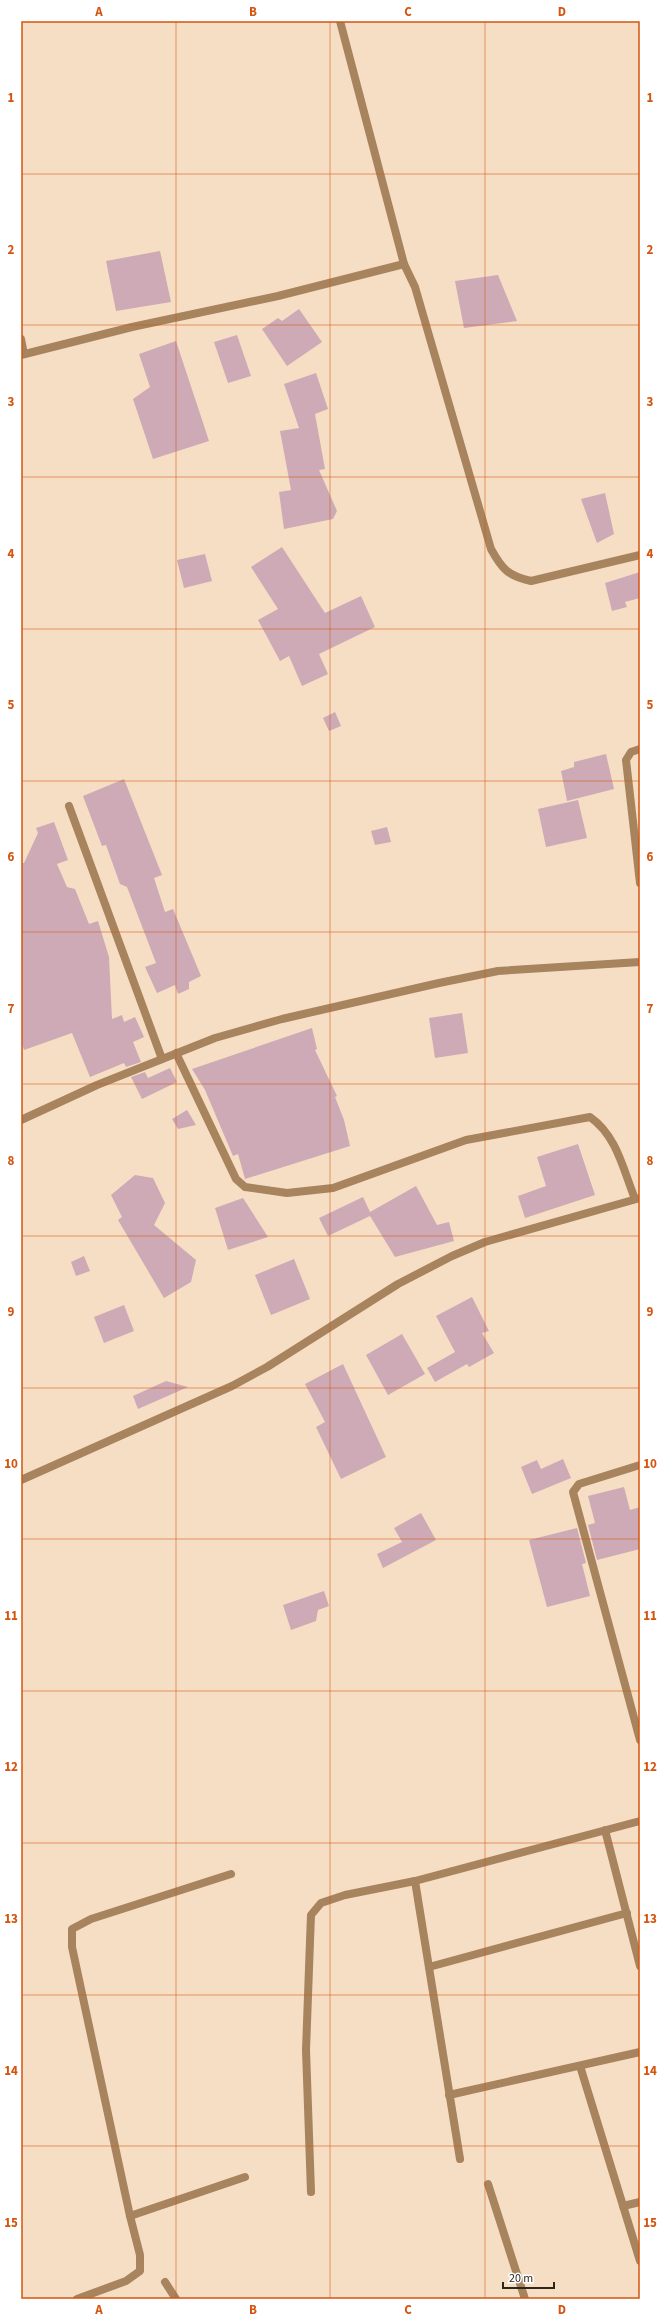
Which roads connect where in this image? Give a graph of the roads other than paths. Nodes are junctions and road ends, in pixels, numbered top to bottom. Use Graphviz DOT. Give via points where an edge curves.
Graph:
graph roads {
  1 [pos="340,21"];
  2 [pos="404,264"];
  3 [pos="21,339"];
  4 [pos="22,354"];
  5 [pos="640,555"];
  6 [pos="640,749"];
  7 [pos="70,806"];
  8 [pos="640,883"];
  9 [pos="640,962"];
  10 [pos="176,1053"];
  11 [pos="162,1059"];
  12 [pos="21,1120"];
  13 [pos="637,1199"];
  14 [pos="640,1465"];
  15 [pos="21,1480"];
  16 [pos="640,1740"];
  17 [pos="640,1821"];
  18 [pos="604,1830"];
  19 [pos="231,1874"];
  20 [pos="414,1881"];
  21 [pos="627,1913"];
  22 [pos="640,1966"];
  23 [pos="429,1967"];
  24 [pos="640,2052"];
  25 [pos="580,2066"];
  26 [pos="449,2095"];
  27 [pos="460,2159"];
  28 [pos="245,2178"];
  29 [pos="488,2184"];
  30 [pos="311,2192"];
  31 [pos="640,2202"];
  32 [pos="623,2206"];
  33 [pos="130,2216"];
  34 [pos="640,2261"];
  35 [pos="165,2282"];
  36 [pos="77,2299"];
  37 [pos="176,2299"];
  38 [pos="525,2299"];
  1 -- 2 [label="street"];
  2 -- 4 [label="street" via="278,296 132,327"];
  2 -- 5 [label="street" via="415,287 491,549 499,564 513,577 531,582"];
  3 -- 4 [label="street"];
  6 -- 8 [label="street" via="631,752 626,760"];
  7 -- 11 [label="street"];
  9 -- 10 [label="street" via="498,971 282,1019 215,1038"];
  10 -- 11 [label="street"];
  10 -- 13 [label="street" via="236,1179 245,1187 287,1192 333,1188 466,1140 590,1117 612,1138"];
  11 -- 12 [label="street"];
  13 -- 15 [label="street" via="485,1242 452,1256 398,1284 267,1367 232,1386"];
  14 -- 16 [label="street" via="579,1484 573,1492"];
  17 -- 18 [label="street"];
  18 -- 20 [label="street"];
  18 -- 21 [label="street"];
  19 -- 33 [label="street" via="91,1919 72,1930 72,1947"];
  20 -- 23 [label="street"];
  20 -- 30 [label="street" via="345,1895 321,1903 311,1915 306,2050"];
  21 -- 22 [label="street"];
  21 -- 23 [label="street"];
  23 -- 26 [label="street"];
  24 -- 25 [label="street"];
  25 -- 26 [label="street"];
  25 -- 32 [label="street"];
  26 -- 27 [label="street"];
  28 -- 33 [label="street"];
  29 -- 38 [label="street"];
  31 -- 32 [label="street"];
  32 -- 34 [label="street"];
  33 -- 36 [label="street" via="140,2255 140,2272 126,2281"];
  35 -- 37 [label="street"];
}
